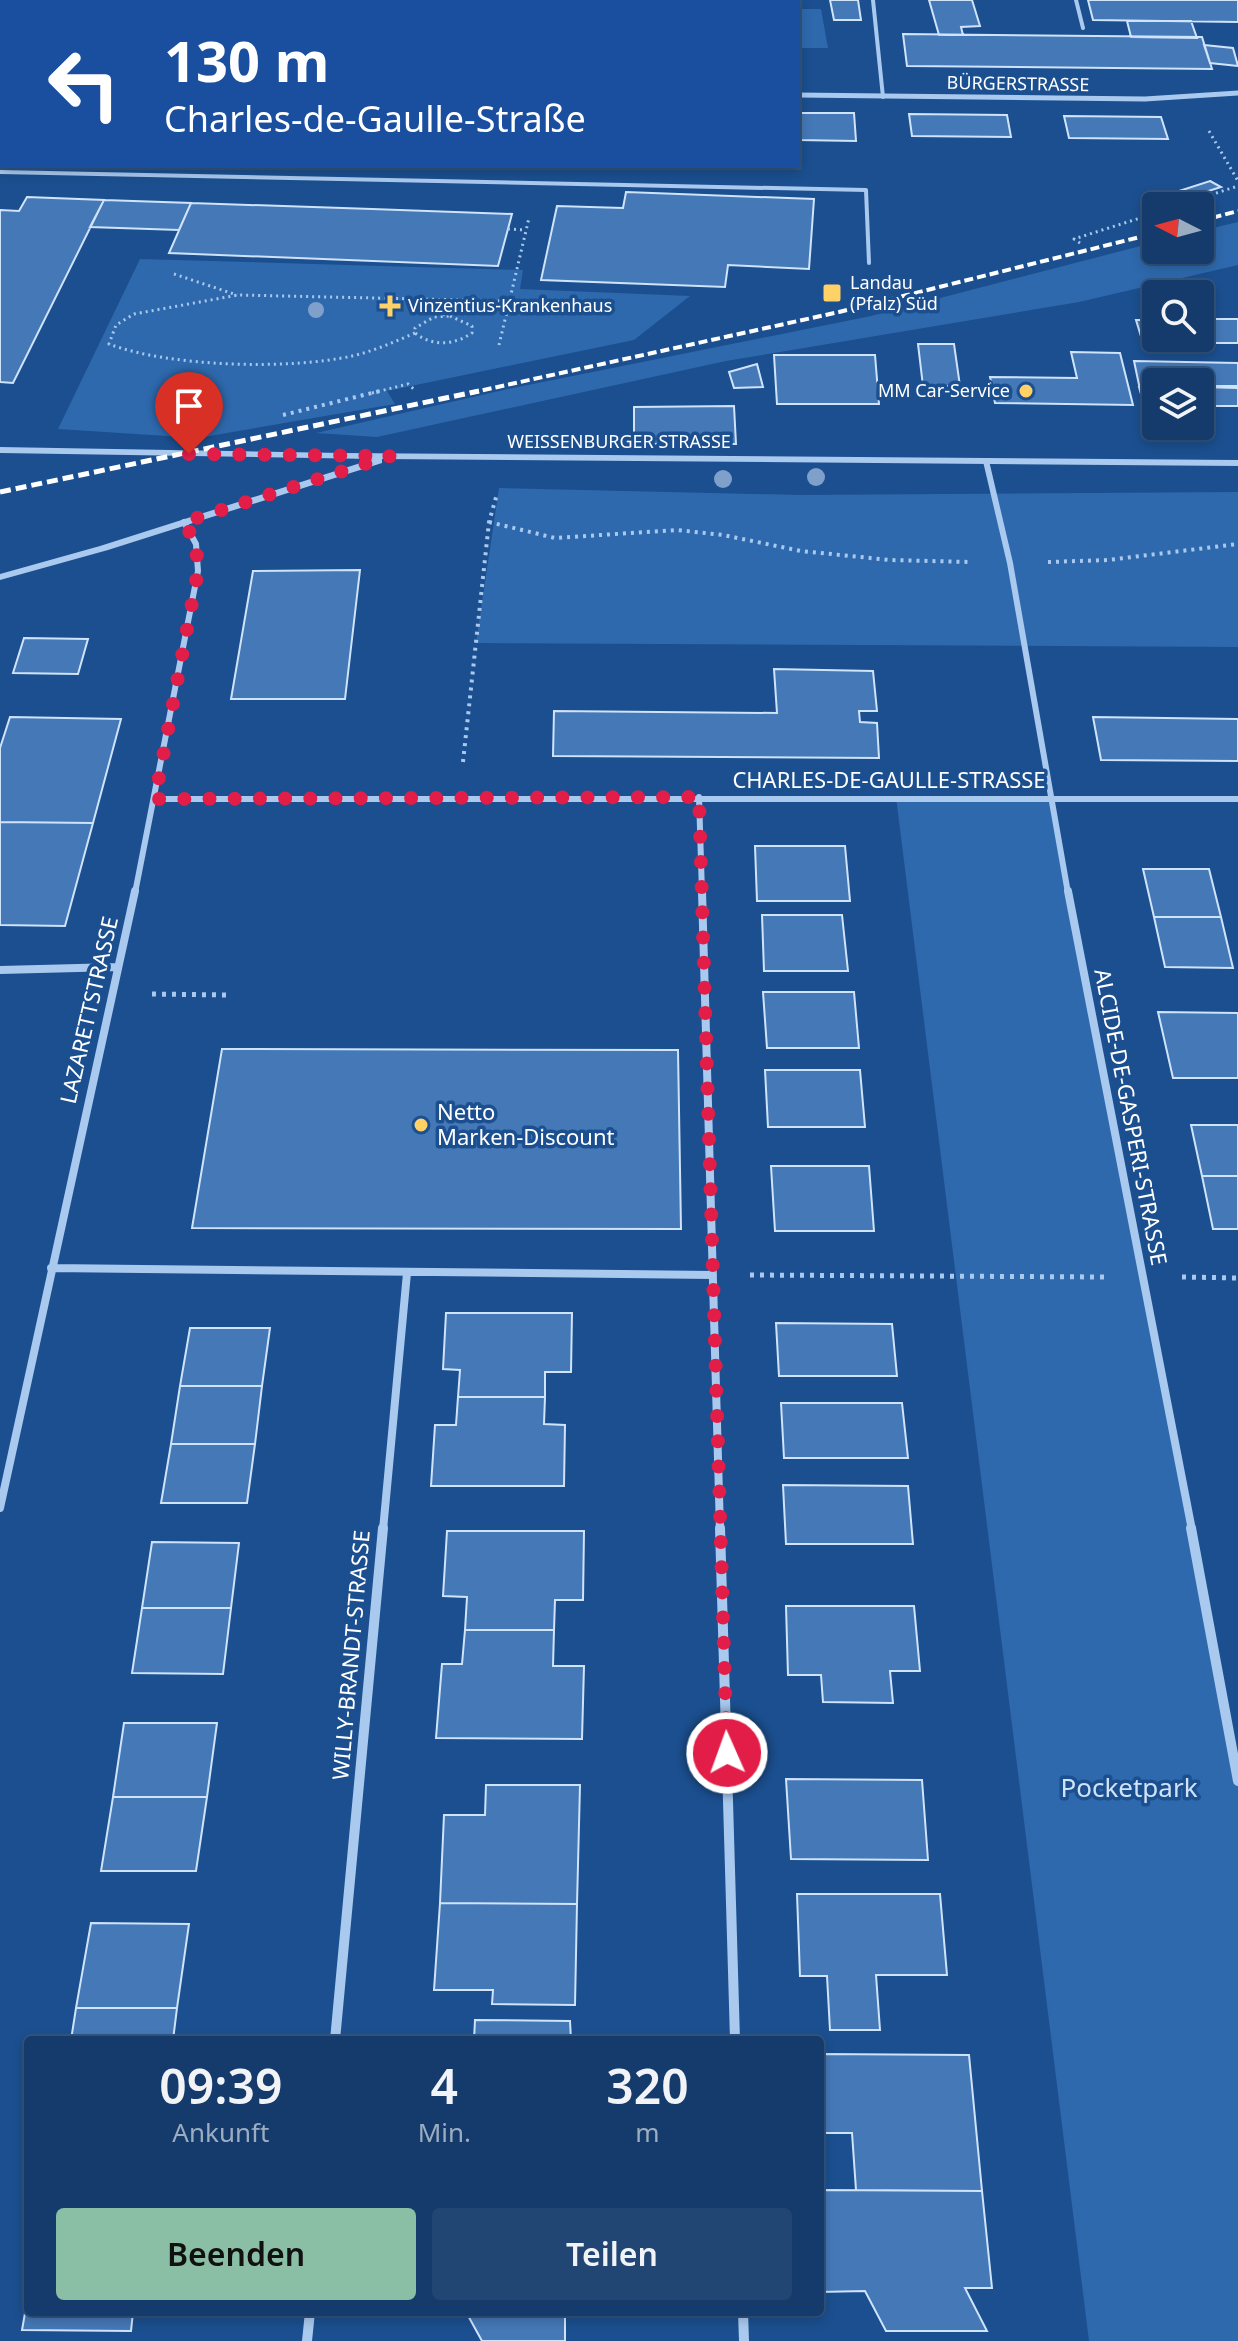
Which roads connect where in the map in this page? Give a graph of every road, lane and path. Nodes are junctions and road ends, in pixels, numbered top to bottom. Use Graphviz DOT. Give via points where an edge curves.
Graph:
graph roads {
  1 [pos="873,0"];
  2 [pos="1076,0"];
  3 [pos="1083,28"];
  4 [pos="1238,93"];
  5 [pos="800,95"];
  6 [pos="883,97"];
  7 [pos="1190,99"];
  8 [pos="0,172"];
  9 [pos="1238,183"];
  10 [pos="1214,192"];
  11 [pos="1142,217"];
  12 [pos="508,229"];
  13 [pos="1080,243"];
  14 [pos="869,263"];
  15 [pos="174,274"];
  16 [pos="238,295"];
  17 [pos="445,299"];
  18 [pos="510,301"];
  19 [pos="443,316"];
  20 [pos="415,333"];
  21 [pos="499,345"];
  22 [pos="416,391"];
  23 [pos="320,405"];
  24 [pos="0,450"];
  25 [pos="390,456"];
  26 [pos="986,461"];
  27 [pos="1238,463"];
  28 [pos="498,491"];
  29 [pos="184,522"];
  30 [pos="489,522"];
  31 [pos="1238,544"];
  32 [pos="1010,563"];
  33 [pos="0,577"];
  34 [pos="699,797"];
  35 [pos="1049,798"];
  36 [pos="155,799"];
  37 [pos="459,799"];
  38 [pos="1238,799"];
  39 [pos="117,967"];
  40 [pos="0,970"];
  41 [pos="110,993"];
  42 [pos="227,995"];
  43 [pos="51,1268"];
  44 [pos="407,1273"];
  45 [pos="713,1275"];
  46 [pos="1145,1277"];
  47 [pos="1238,1278"];
  48 [pos="0,1508"];
  49 [pos="1238,1781"];
  50 [pos="335,2036"];
  51 [pos="735,2036"];
  52 [pos="310,2316"];
  53 [pos="743,2316"];
  54 [pos="307,2341"];
  55 [pos="744,2341"];
  1 -- 6 [label="lane"];
  2 -- 3 [label="lane"];
  4 -- 7 [label="street, BÜRGERSTRASSE"];
  5 -- 6 [label="street, BÜRGERSTRASSE"];
  6 -- 7 [label="street, BÜRGERSTRASSE"];
  7 -- 9 [label="path"];
  8 -- 14 [label="lane" via="866,190"];
  9 -- 10 [label="path"];
  11 -- 13 [label="path" via="1074,239"];
  12 -- 18 [label="path" via="526,230"];
  15 -- 16 [label="path"];
  16 -- 17 [label="path"];
  16 -- 20 [label="path" via="134,314 110,330 109,344 135,354 310,363 394,345"];
  17 -- 18 [label="path"];
  17 -- 19 [label="path"];
  18 -- 21 [label="path"];
  19 -- 20 [label="path" via="422,321"];
  19 -- 20 [label="path" via="467,321 472,333 454,343 433,343"];
  22 -- 23 [label="path" via="408,384"];
  24 -- 25 [label="street, WEISSENBURGER STRASSE"];
  25 -- 26 [label="street, WEISSENBURGER STRASSE"];
  25 -- 29 [label="street"];
  26 -- 27 [label="street, WEISSENBURGER STRASSE"];
  26 -- 32 [label="street, ALCIDE-DE-GASPERI-STRASSE"];
  28 -- 30 [label="path"];
  29 -- 33 [label="street"];
  29 -- 36 [label="street, LAZARETTSTRASSE" via="196,544 198,571"];
  30 -- 32 [label="path" via="555,538 677,530 890,560"];
  30 -- 37 [label="path"];
  31 -- 32 [label="path" via="1108,560"];
  32 -- 35 [label="street, ALCIDE-DE-GASPERI-STRASSE"];
  34 -- 35 [label="street, CHARLES-DE-GAULLE-STRASSE"];
  34 -- 37 [label="street, CHARLES-DE-GAULLE-STRASSE"];
  34 -- 45 [label="street"];
  35 -- 38 [label="street, CHARLES-DE-GAULLE-STRASSE"];
  35 -- 46 [label="street, ALCIDE-DE-GASPERI-STRASSE"];
  36 -- 37 [label="street, CHARLES-DE-GAULLE-STRASSE"];
  36 -- 39 [label="street, LAZARETTSTRASSE"];
  39 -- 40 [label="street"];
  39 -- 41 [label="street, LAZARETTSTRASSE"];
  41 -- 42 [label="path"];
  41 -- 43 [label="street, LAZARETTSTRASSE"];
  43 -- 44 [label="street"];
  43 -- 48 [label="street, LAZARETTSTRASSE"];
  44 -- 45 [label="street"];
  44 -- 50 [label="street, WILLY-BRANDT-STRASSE"];
  45 -- 46 [label="path"];
  45 -- 51 [label="street"];
  46 -- 47 [label="path"];
  46 -- 49 [label="street, ALCIDE-DE-GASPERI-STRASSE"];
  52 -- 54 [label="street"];
  53 -- 55 [label="street"];
}
